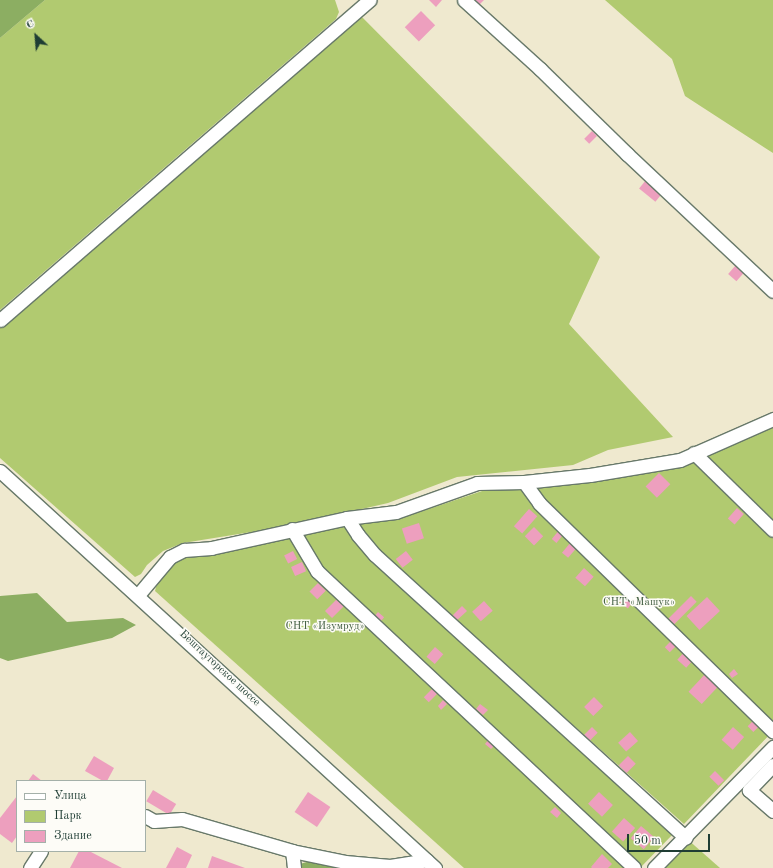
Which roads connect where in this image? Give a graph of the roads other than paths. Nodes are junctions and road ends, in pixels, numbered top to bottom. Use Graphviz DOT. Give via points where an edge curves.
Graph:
graph roads {
  1 [pos="370,0"];
  2 [pos="464,0"];
  3 [pos="773,290"];
  4 [pos="0,320"];
  5 [pos="773,419"];
  6 [pos="694,453"];
  7 [pos="0,471"];
  8 [pos="524,482"];
  9 [pos="347,518"];
  10 [pos="292,529"];
  11 [pos="773,530"];
  12 [pos="138,595"];
  13 [pos="773,731"];
  14 [pos="773,747"];
  15 [pos="773,765"];
  16 [pos="773,811"];
  17 [pos="146,817"];
  18 [pos="686,838"];
  19 [pos="292,851"];
  20 [pos="40,852"];
  21 [pos="431,864"];
  22 [pos="30,868"];
  23 [pos="294,868"];
  24 [pos="634,868"];
  25 [pos="654,868"];
  1 -- 4 [label="street"];
  2 -- 3 [label="street"];
  5 -- 6 [label="street"];
  6 -- 8 [label="street" via="680,460"];
  6 -- 11 [label="street"];
  7 -- 12 [label="street, Бештаугорское шоссе"];
  8 -- 9 [label="street" via="477,483 396,512"];
  8 -- 13 [label="street" via="539,503"];
  9 -- 10 [label="street"];
  9 -- 18 [label="street" via="375,555"];
  10 -- 12 [label="street" via="211,548 184,550 170,557"];
  10 -- 24 [label="street" via="317,570"];
  12 -- 21 [label="street, Бештаугорское шоссе"];
  14 -- 18 [label="street"];
  15 -- 16 [label="street" via="749,790"];
  17 -- 19 [label="street" via="154,821 182,819"];
  18 -- 25 [label="street"];
  19 -- 21 [label="street" via="345,862 390,866"];
  19 -- 23 [label="street"];
  20 -- 22 [label="street"];
}
